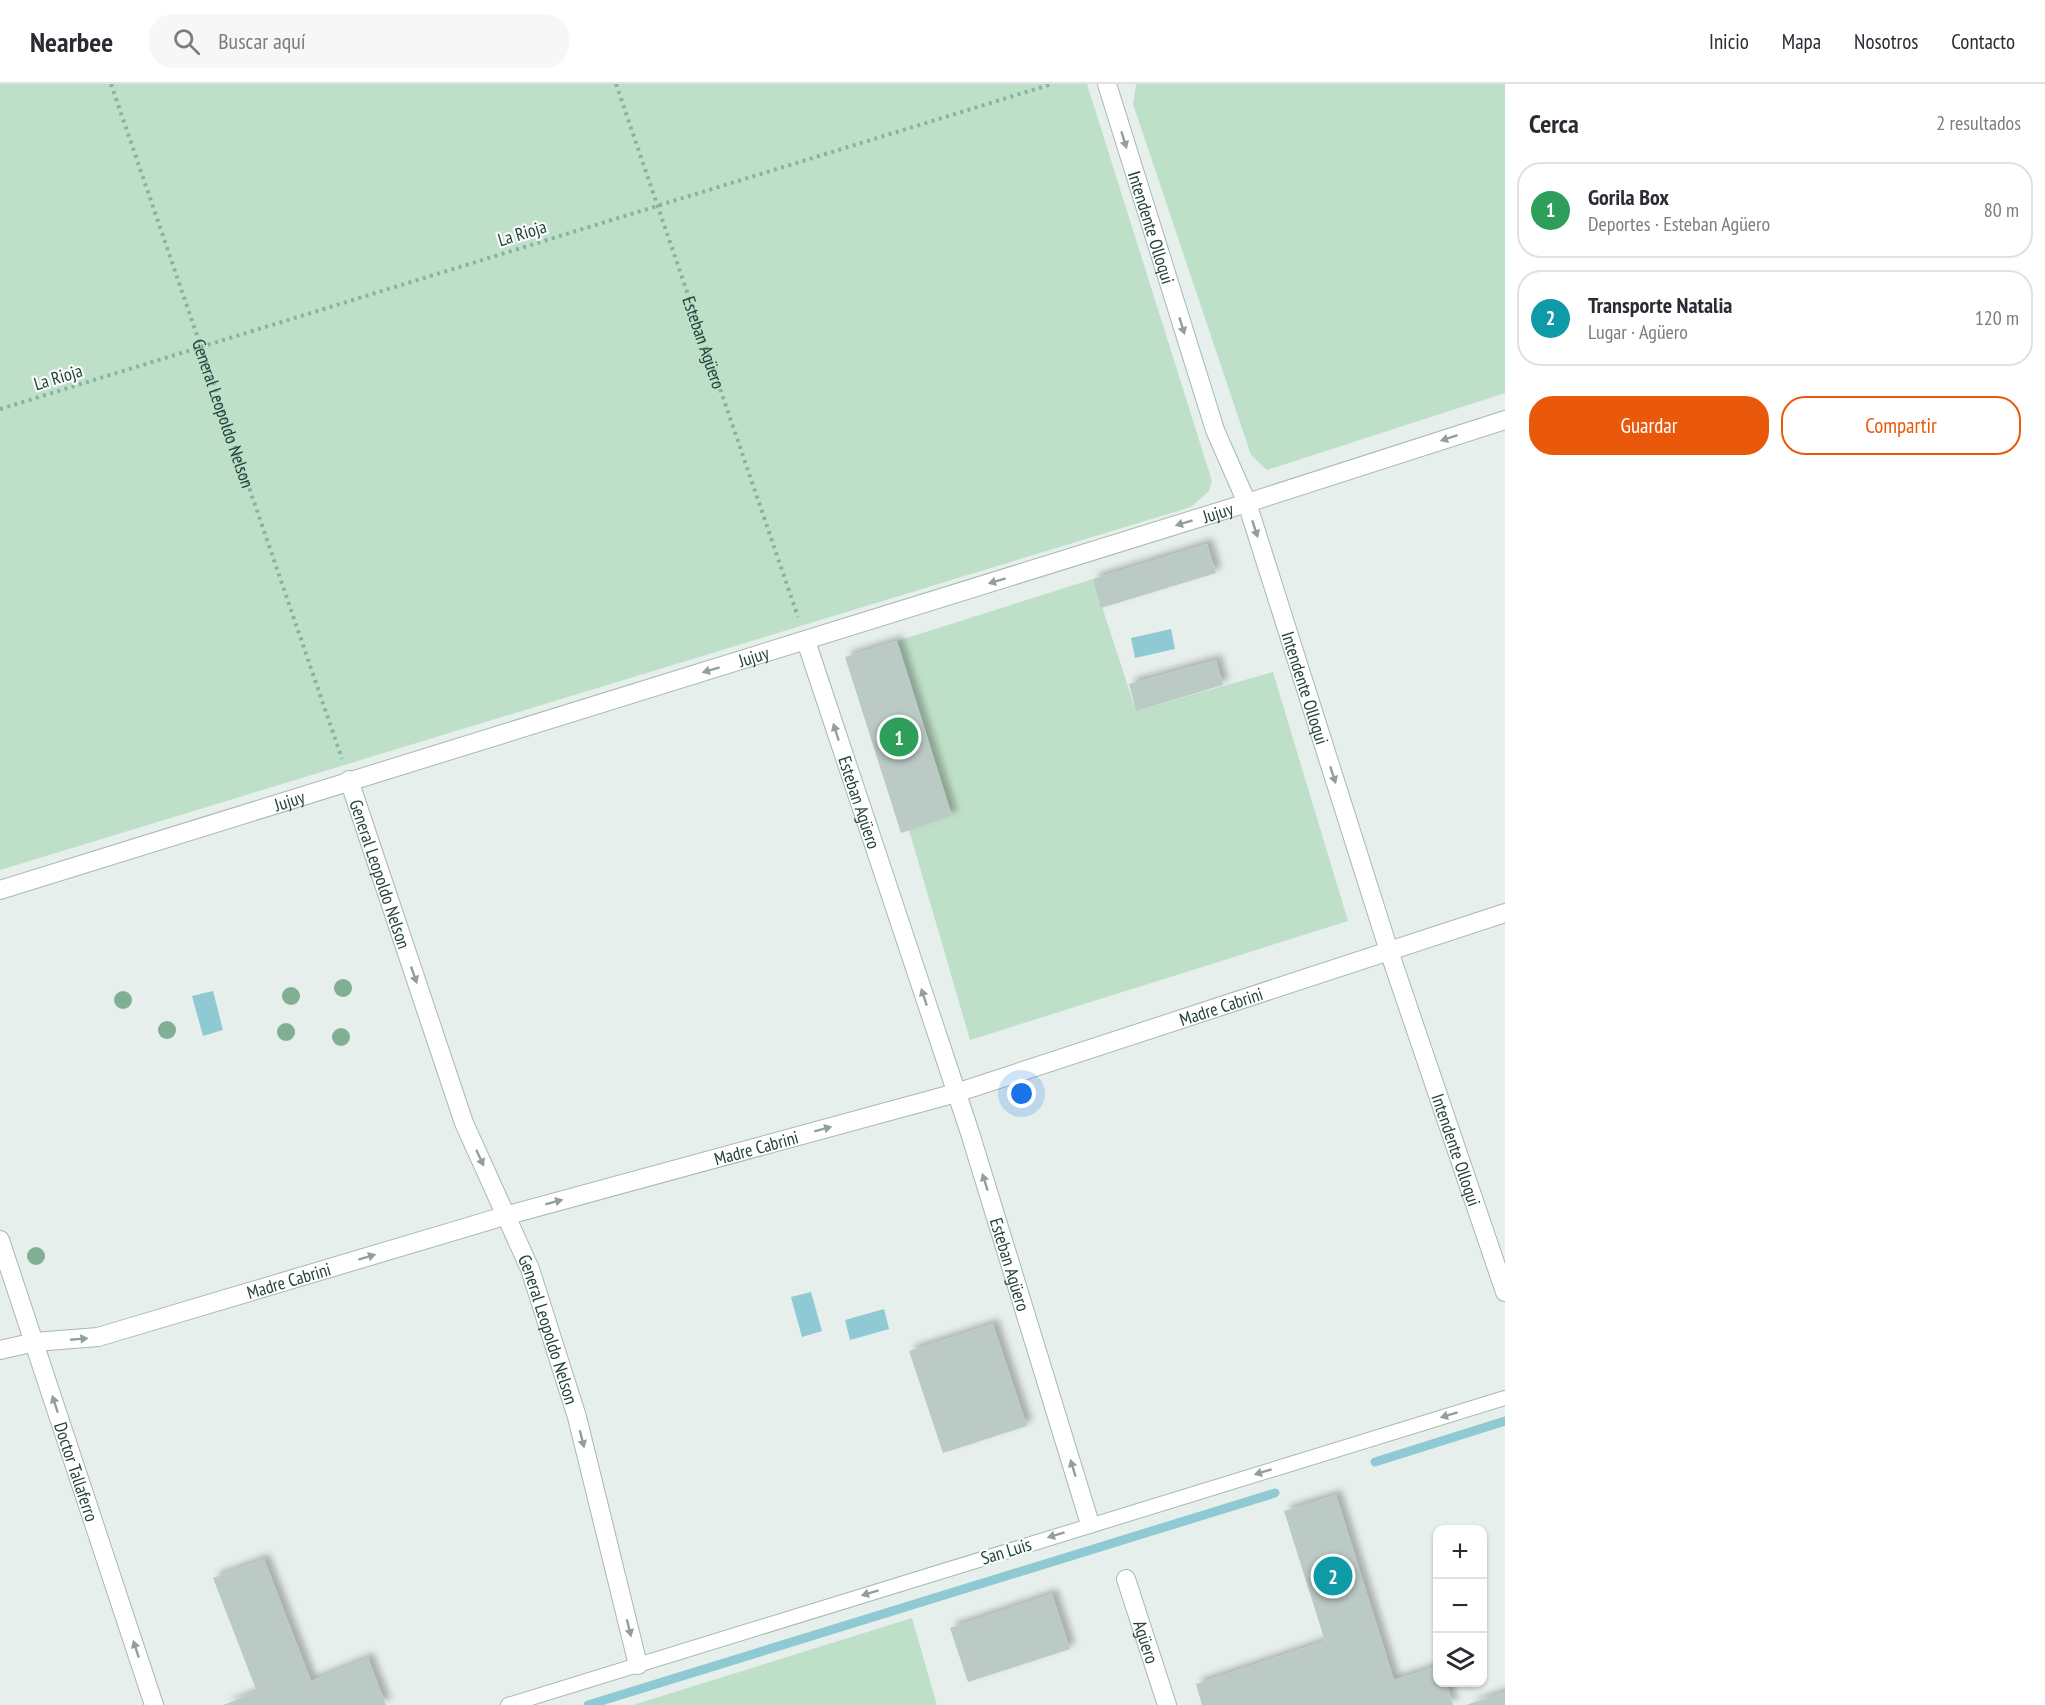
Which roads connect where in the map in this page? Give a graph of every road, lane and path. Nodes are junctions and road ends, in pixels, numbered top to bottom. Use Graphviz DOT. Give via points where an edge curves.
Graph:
graph roads {
  1 [pos="111,84"];
  2 [pos="616,84"];
  3 [pos="1052,84"];
  4 [pos="1107,84"];
  5 [pos="658,206"];
  6 [pos="201,347"];
  7 [pos="0,409"];
  8 [pos="1505,420"];
  9 [pos="1247,503"];
  10 [pos="806,641"];
  11 [pos="349,780"];
  12 [pos="0,890"];
  13 [pos="1505,913"];
  14 [pos="1389,951"];
  15 [pos="956,1093"];
  16 [pos="508,1215"];
  17 [pos="0,1240"];
  18 [pos="1505,1292"];
  19 [pos="35,1342"];
  20 [pos="0,1350"];
  21 [pos="1505,1398"];
  22 [pos="1090,1524"];
  23 [pos="1126,1579"];
  24 [pos="638,1665"];
  25 [pos="154,1705"];
  26 [pos="508,1705"];
  27 [pos="1167,1705"];
  1 -- 6 [label="path, General Leopoldo Nelson"];
  2 -- 5 [label="path, Esteban Agüero"];
  3 -- 5 [label="path, La Rioja"];
  4 -- 9 [label="street, Intendente Olloqui, one-way" via="1215,430"];
  5 -- 6 [label="path, La Rioja"];
  5 -- 10 [label="path, Esteban Agüero"];
  6 -- 7 [label="path, La Rioja"];
  6 -- 11 [label="path, General Leopoldo Nelson"];
  8 -- 9 [label="street, Jujuy, one-way"];
  9 -- 10 [label="street, Jujuy, one-way"];
  9 -- 14 [label="street, Intendente Olloqui, one-way"];
  10 -- 11 [label="street, Jujuy, one-way"];
  15 -- 10 [label="street, Esteban Agüero, one-way"];
  11 -- 12 [label="street, Jujuy"];
  11 -- 16 [label="street, General Leopoldo Nelson, one-way" via="464,1123"];
  13 -- 14 [label="street, Madre Cabrini"];
  14 -- 15 [label="street, Madre Cabrini"];
  14 -- 18 [label="street, Intendente Olloqui"];
  16 -- 15 [label="street, Madre Cabrini, one-way"];
  22 -- 15 [label="street, Esteban Agüero, one-way"];
  19 -- 16 [label="street, Madre Cabrini, one-way" via="98,1337"];
  16 -- 24 [label="street, General Leopoldo Nelson, one-way" via="530,1269 577,1417"];
  17 -- 19 [label="street, Doctor Tallaferro"];
  19 -- 20 [label="street, Madre Cabrini"];
  25 -- 19 [label="street, Doctor Tallaferro, one-way"];
  21 -- 22 [label="lane, San Luis, one-way"];
  22 -- 24 [label="lane, San Luis, one-way"];
  23 -- 27 [label="street, Agüero"];
  24 -- 26 [label="lane, San Luis"];
}
